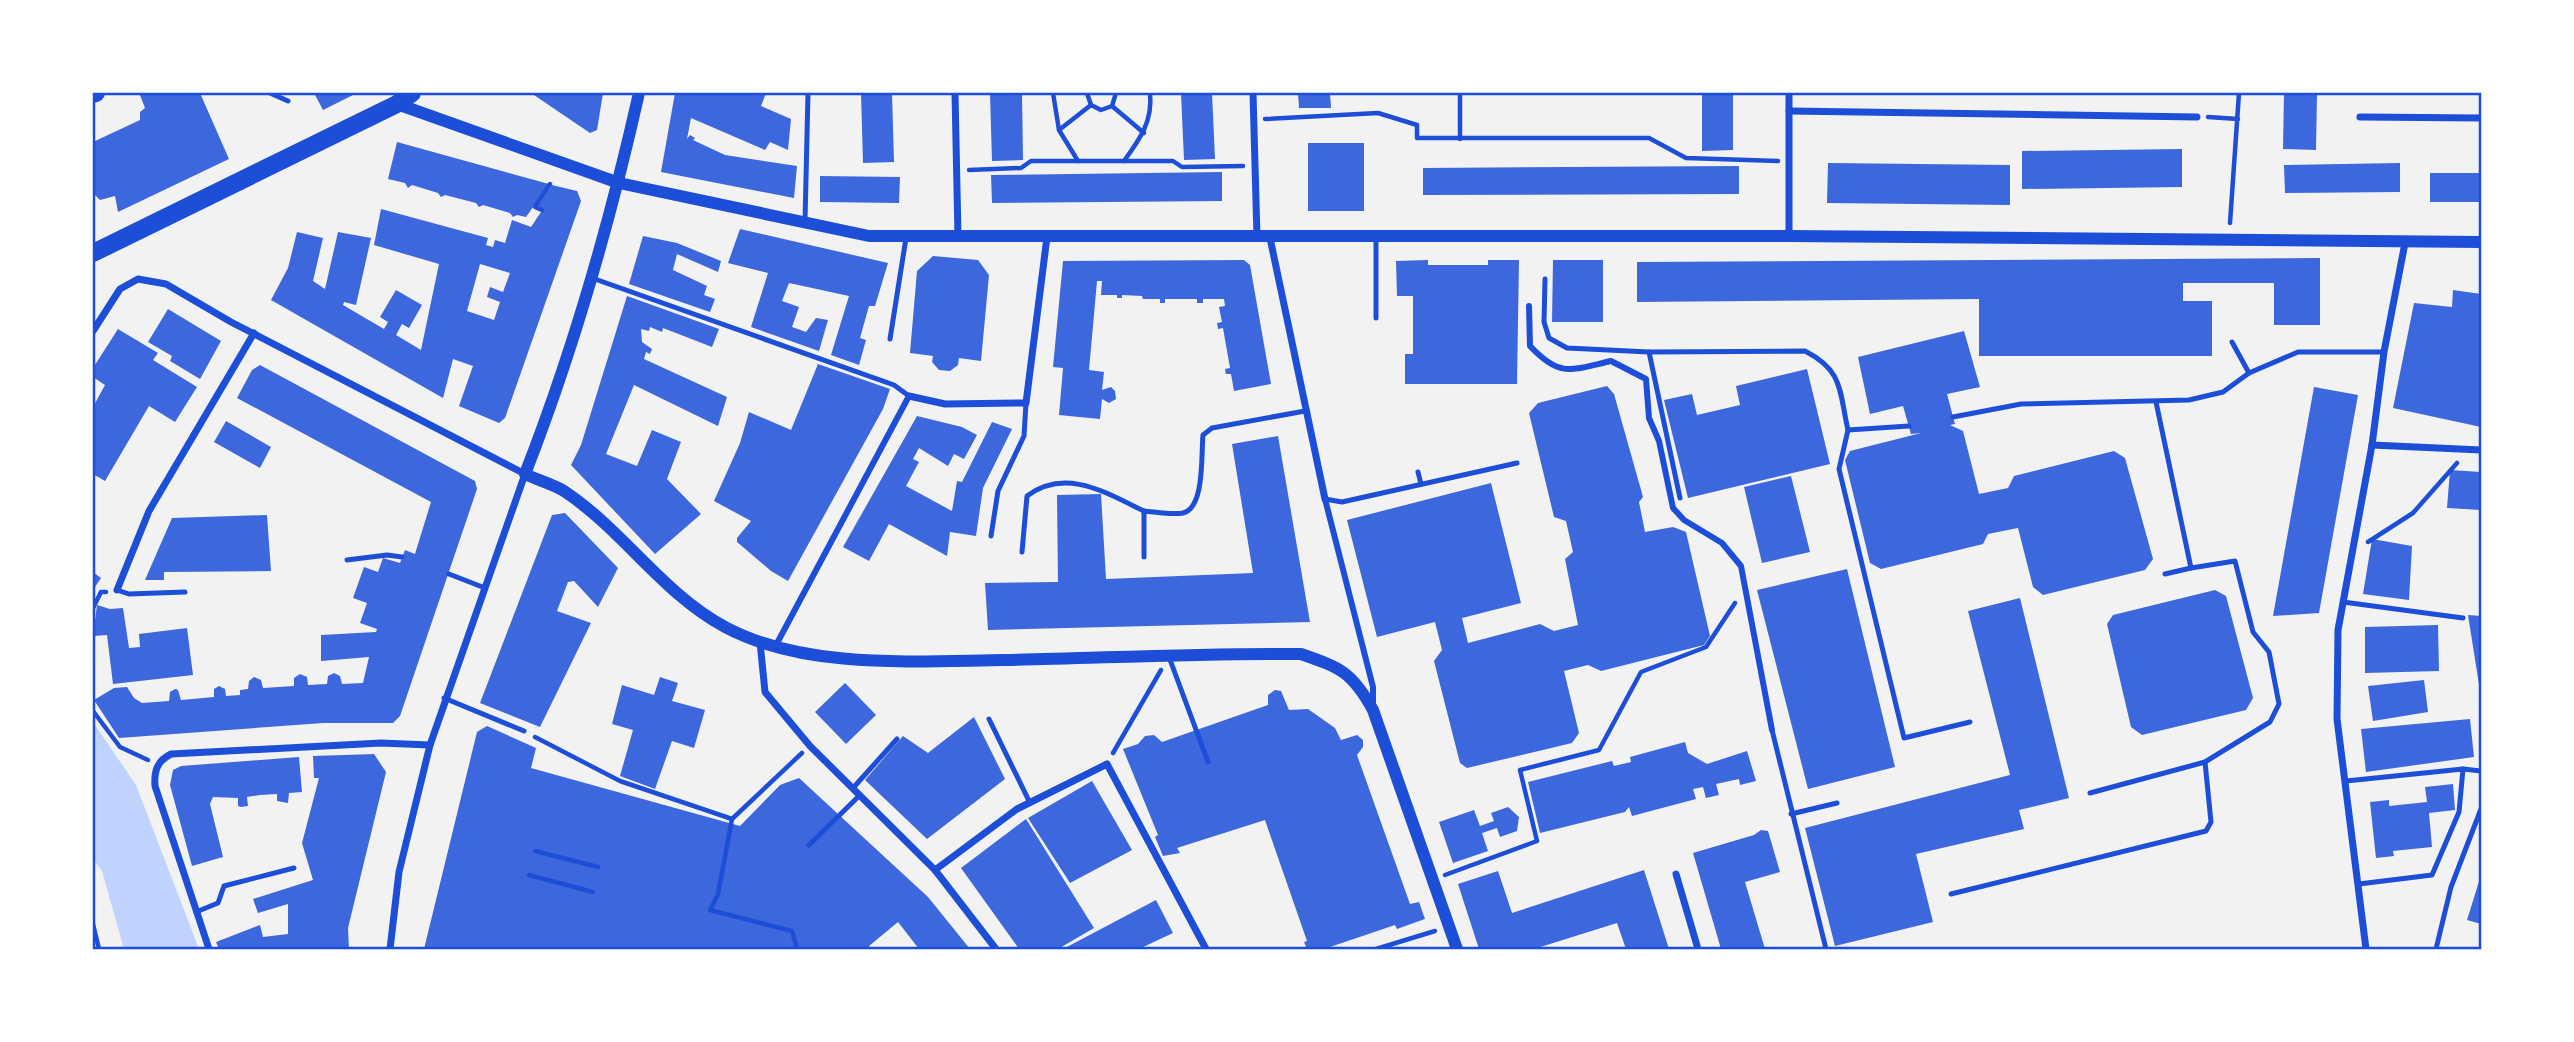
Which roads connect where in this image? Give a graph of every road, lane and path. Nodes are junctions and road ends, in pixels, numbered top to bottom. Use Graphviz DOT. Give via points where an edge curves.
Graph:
graph roads {
  1 [pos="270,93"];
  2 [pos="412,93"];
  3 [pos="639,93"];
  4 [pos="808,93"];
  5 [pos="955,93"];
  6 [pos="1053,93"];
  7 [pos="1087,93"];
  8 [pos="1116,93"];
  9 [pos="1150,93"];
  10 [pos="1253,93"];
  11 [pos="1460,93"];
  12 [pos="1789,93"];
  13 [pos="2239,93"];
  14 [pos="288,101"];
  15 [pos="397,104"];
  16 [pos="1091,105"];
  17 [pos="1112,106"];
  18 [pos="1790,111"];
  19 [pos="2197,117"];
  20 [pos="2360,117"];
  21 [pos="2481,118"];
  22 [pos="2238,119"];
  23 [pos="1254,120"];
  24 [pos="1059,130"];
  25 [pos="1144,133"];
  26 [pos="1460,139"];
  27 [pos="1079,161"];
  28 [pos="1124,161"];
  29 [pos="1789,162"];
  30 [pos="1255,166"];
  31 [pos="956,170"];
  32 [pos="619,183"];
  33 [pos="550,184"];
  34 [pos="542,210"];
  35 [pos="805,224"];
  36 [pos="1790,236"];
  37 [pos="958,237"];
  38 [pos="1047,237"];
  39 [pos="906,238"];
  40 [pos="1263,238"];
  41 [pos="1376,238"];
  42 [pos="2229,238"];
  43 [pos="2481,242"];
  44 [pos="2405,243"];
  45 [pos="93,253"];
  46 [pos="591,278"];
  47 [pos="1545,279"];
  48 [pos="1530,306"];
  49 [pos="1376,318"];
  50 [pos="93,331"];
  51 [pos="254,333"];
  52 [pos="890,339"];
  53 [pos="2232,342"];
  54 [pos="1649,352"];
  55 [pos="2384,352"];
  56 [pos="2249,373"];
  57 [pos="909,396"];
  58 [pos="2155,401"];
  59 [pos="1027,403"];
  60 [pos="1305,411"];
  61 [pos="1953,417"];
  62 [pos="1909,426"];
  63 [pos="1848,430"];
  64 [pos="2372,445"];
  65 [pos="2469,449"];
  66 [pos="2481,450"];
  67 [pos="1517,463"];
  68 [pos="1419,472"];
  69 [pos="525,474"];
  70 [pos="1421,484"];
  71 [pos="1680,498"];
  72 [pos="1325,499"];
  73 [pos="1144,512"];
  74 [pos="991,536"];
  75 [pos="1022,552"];
  76 [pos="2353,552"];
  77 [pos="402,557"];
  78 [pos="1144,557"];
  79 [pos="346,560"];
  80 [pos="2192,568"];
  81 [pos="449,574"];
  82 [pos="2165,574"];
  83 [pos="1745,587"];
  84 [pos="485,588"];
  85 [pos="117,590"];
  86 [pos="185,592"];
  87 [pos="2343,602"];
  88 [pos="2463,618"];
  89 [pos="760,642"];
  90 [pos="775,647"];
  91 [pos="1169,657"];
  92 [pos="444,698"];
  93 [pos="1373,710"];
  94 [pos="93,711"];
  95 [pos="989,719"];
  96 [pos="1970,722"];
  97 [pos="1772,730"];
  98 [pos="524,731"];
  99 [pos="897,739"];
  100 [pos="430,745"];
  101 [pos="810,746"];
  102 [pos="1208,762"];
  103 [pos="2205,762"];
  104 [pos="1107,764"];
  105 [pos="158,765"];
  106 [pos="2463,769"];
  107 [pos="2481,771"];
  108 [pos="2346,781"];
  109 [pos="853,788"];
  110 [pos="2090,793"];
  111 [pos="860,795"];
  112 [pos="1030,803"];
  113 [pos="1837,803"];
  114 [pos="2481,809"];
  115 [pos="1791,814"];
  116 [pos="732,819"];
  117 [pos="809,845"];
  118 [pos="597,867"];
  119 [pos="294,868"];
  120 [pos="934,870"];
  121 [pos="1676,874"];
  122 [pos="528,876"];
  123 [pos="1433,879"];
  124 [pos="2359,884"];
  125 [pos="592,892"];
  126 [pos="1951,894"];
  127 [pos="196,912"];
  128 [pos="93,923"];
  129 [pos="1449,927"];
  130 [pos="99,949"];
  131 [pos="209,949"];
  132 [pos="390,949"];
  133 [pos="797,949"];
  134 [pos="996,949"];
  135 [pos="1206,949"];
  136 [pos="1376,949"];
  137 [pos="1457,949"];
  138 [pos="1698,949"];
  139 [pos="1826,949"];
  140 [pos="2366,949"];
  141 [pos="2436,949"];
  1 -- 14 [label="lane"];
  2 -- 15 [label="main road"];
  3 -- 32 [label="street"];
  4 -- 35 [label="lane"];
  5 -- 31 [label="street"];
  6 -- 24 [label="path"];
  7 -- 16 [label="path"];
  8 -- 17 [label="path"];
  9 -- 25 [label="path" via="1151,110"];
  10 -- 23 [label="street"];
  11 -- 26 [label="path"];
  12 -- 18 [label="street"];
  13 -- 22 [label="path"];
  15 -- 32 [label="street"];
  15 -- 45 [label="main road"];
  16 -- 17 [label="path" via="1101,110"];
  16 -- 24 [label="path"];
  17 -- 25 [label="path"];
  18 -- 19 [label="street"];
  18 -- 29 [label="street"];
  19 -- 22 [label="path"];
  20 -- 21 [label="street"];
  22 -- 42 [label="path"];
  23 -- 26 [label="path" via="1378,113 1417,125 1417,138"];
  23 -- 30 [label="street"];
  24 -- 27 [label="path"];
  25 -- 28 [label="path"];
  26 -- 29 [label="path" via="1649,138 1686,158"];
  27 -- 28 [label="path"];
  27 -- 31 [label="path" via="1031,161 1021,168"];
  28 -- 30 [label="path" via="1173,161 1182,167"];
  29 -- 36 [label="street"];
  30 -- 40 [label="street"];
  31 -- 37 [label="street"];
  32 -- 35 [label="street"];
  32 -- 46 [label="street"];
  33 -- 34 [label="path" via="535,207"];
  35 -- 39 [label="street"];
  36 -- 41 [label="street"];
  36 -- 42 [label="street"];
  37 -- 38 [label="street"];
  37 -- 39 [label="street"];
  38 -- 40 [label="street"];
  38 -- 59 [label="street"];
  39 -- 52 [label="lane"];
  40 -- 41 [label="street"];
  40 -- 60 [label="street"];
  41 -- 49 [label="lane"];
  42 -- 44 [label="street"];
  43 -- 44 [label="street"];
  44 -- 55 [label="street"];
  46 -- 57 [label="lane" via="894,385"];
  46 -- 69 [label="street"];
  47 -- 54 [label="lane" via="1544,322 1549,338 1567,348"];
  48 -- 83 [label="street" via="1531,346 1546,362 1564,371 1611,361 1646,379 1649,418 1660,441 1673,508 1684,520 1723,543 1741,566"];
  50 -- 51 [label="street" via="120,289 138,279 166,284"];
  51 -- 69 [label="street"];
  51 -- 85 [label="street" via="149,510"];
  53 -- 56 [label="lane"];
  54 -- 63 [label="lane" via="1805,351 1828,362"];
  54 -- 71 [label="lane"];
  55 -- 56 [label="lane" via="2298,352"];
  55 -- 64 [label="street"];
  56 -- 58 [label="lane" via="2223,392"];
  57 -- 59 [label="street" via="945,404"];
  57 -- 90 [label="street"];
  58 -- 61 [label="lane" via="2021,404"];
  58 -- 80 [label="lane"];
  59 -- 74 [label="lane" via="1024,436 998,491"];
  60 -- 72 [label="street"];
  60 -- 73 [label="lane" via="1212,428 1203,435 1198,499 1192,509"];
  62 -- 63 [label="lane"];
  63 -- 96 [label="lane" via="1839,469 1905,738"];
  64 -- 65 [label="street"];
  64 -- 76 [label="street"];
  65 -- 66 [label="street"];
  65 -- 76 [label="path" via="2413,513"];
  67 -- 70 [label="lane"];
  68 -- 70 [label="lane"];
  69 -- 84 [label="street"];
  69 -- 89 [label="street" via="563,490 687,603"];
  70 -- 72 [label="lane" via="1342,502"];
  72 -- 93 [label="street" via="1373,687"];
  73 -- 75 [label="lane" via="1086,483 1038,488 1027,496"];
  73 -- 78 [label="lane"];
  76 -- 87 [label="street"];
  77 -- 79 [label="lane"];
  80 -- 82 [label="lane"];
  80 -- 103 [label="lane" via="2235,561 2253,632 2269,652 2279,704 2270,722"];
  81 -- 84 [label="lane"];
  83 -- 97 [label="street"];
  83 -- 123 [label="path" via="1706,647 1641,672 1599,750 1520,770 1537,841"];
  84 -- 92 [label="street"];
  85 -- 86 [label="lane" via="129,594"];
  87 -- 88 [label="lane"];
  87 -- 108 [label="street" via="2338,630 2337,719"];
  89 -- 90 [label="street"];
  89 -- 101 [label="street" via="765,692"];
  90 -- 91 [label="street" via="917,662"];
  91 -- 93 [label="street" via="1301,654 1335,666 1357,682"];
  91 -- 102 [label="lane"];
  91 -- 104 [label="path"];
  92 -- 98 [label="lane"];
  92 -- 100 [label="street"];
  93 -- 123 [label="street"];
  94 -- 105 [label="path" via="120,747"];
  95 -- 112 [label="lane"];
  97 -- 115 [label="lane"];
  98 -- 116 [label="path" via="620,781"];
  99 -- 109 [label="lane"];
  100 -- 105 [label="street" via="382,743 171,754"];
  100 -- 132 [label="street" via="398,872"];
  101 -- 109 [label="street"];
  101 -- 116 [label="path"];
  103 -- 110 [label="lane"];
  103 -- 126 [label="lane" via="2211,822 2206,831"];
  104 -- 112 [label="street"];
  104 -- 135 [label="street"];
  105 -- 127 [label="street" via="155,786"];
  106 -- 107 [label="lane"];
  106 -- 108 [label="lane"];
  106 -- 124 [label="lane" via="2459,812 2432,875"];
  108 -- 124 [label="street"];
  109 -- 111 [label="street"];
  111 -- 117 [label="lane"];
  111 -- 120 [label="street"];
  112 -- 120 [label="street"];
  113 -- 115 [label="lane"];
  114 -- 141 [label="lane" via="2451,887"];
  115 -- 139 [label="lane"];
  116 -- 133 [label="path" via="718,894 710,910 792,931"];
  118 -- 118 [label="path" via="535,851"];
  119 -- 127 [label="lane" via="224,886 218,903"];
  120 -- 134 [label="street"];
  121 -- 138 [label="street"];
  122 -- 125 [label="path"];
  123 -- 129 [label="street"];
  124 -- 140 [label="street"];
  127 -- 131 [label="street"];
  128 -- 130 [label="path"];
  129 -- 136 [label="path"];
  129 -- 137 [label="street"];
}
